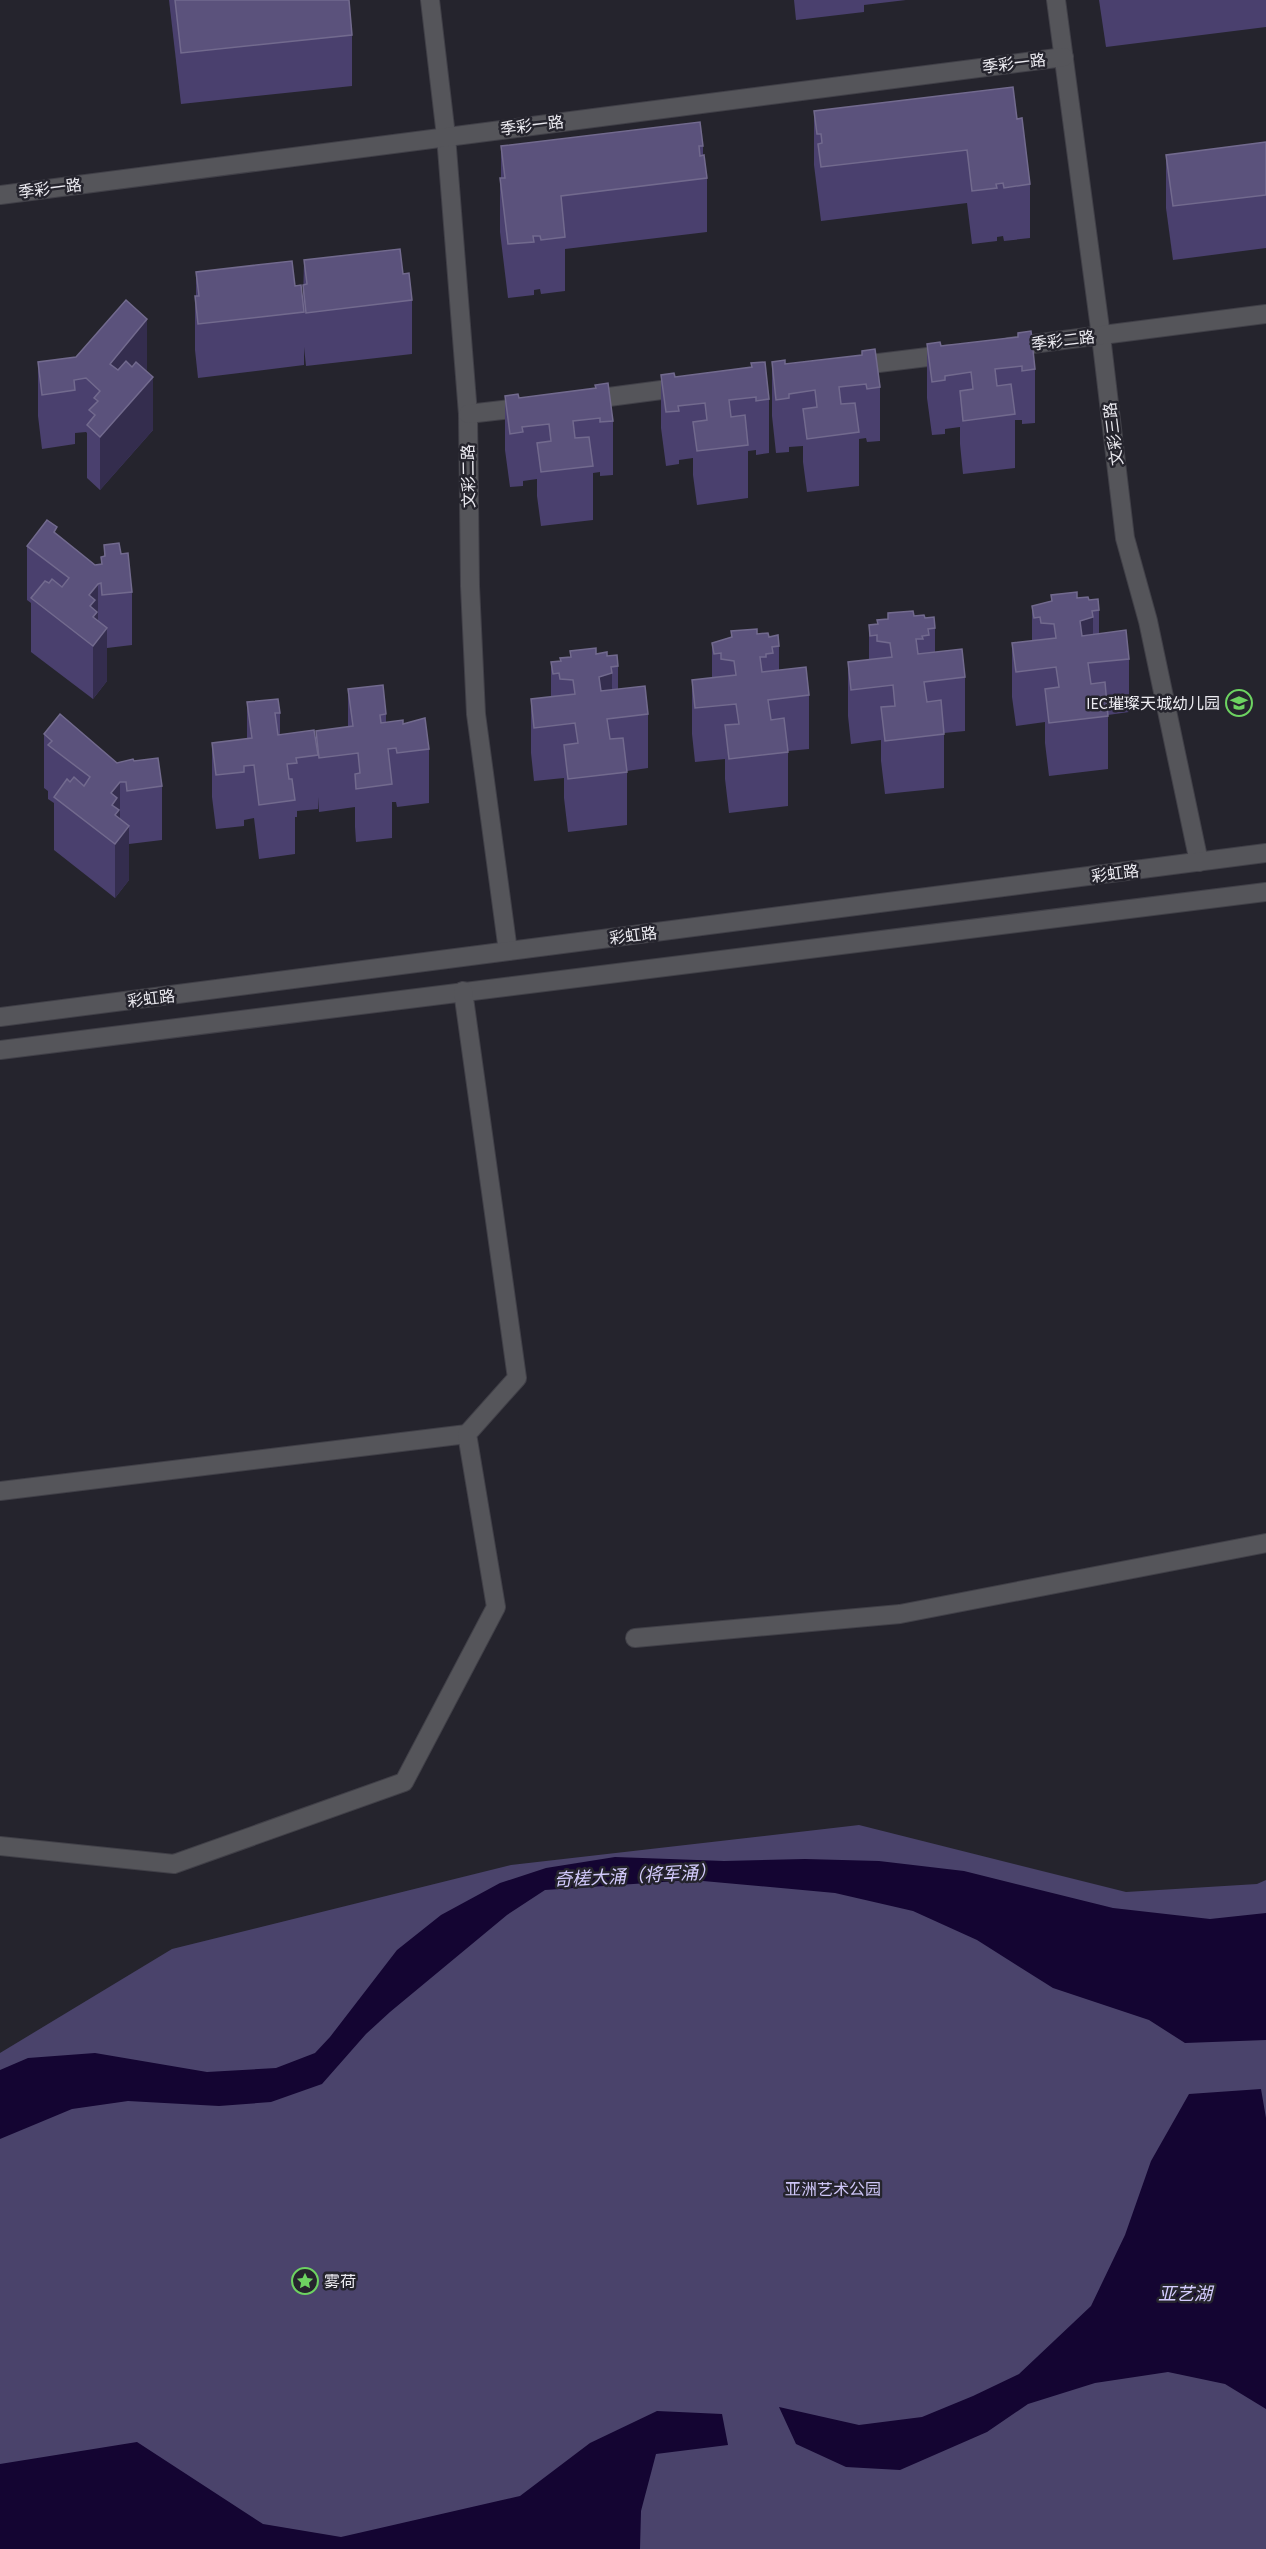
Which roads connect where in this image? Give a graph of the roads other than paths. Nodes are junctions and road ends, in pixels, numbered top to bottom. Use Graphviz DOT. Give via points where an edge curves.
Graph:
graph roads {
  1 [pos="430,0"];
  2 [pos="1056,0"];
  3 [pos="1064,57"];
  4 [pos="446,136"];
  5 [pos="0,195"];
  6 [pos="1266,314"];
  7 [pos="1101,336"];
  8 [pos="995,349"];
  9 [pos="972,352"];
  10 [pos="831,369"];
  11 [pos="702,385"];
  12 [pos="573,401"];
  13 [pos="550,404"];
  14 [pos="468,414"];
  15 [pos="1266,853"];
  16 [pos="1199,862"];
  17 [pos="1266,892"];
  18 [pos="508,951"];
  19 [pos="463,991"];
  20 [pos="0,1017"];
  21 [pos="0,1050"];
  22 [pos="467,1434"];
  23 [pos="0,1491"];
  24 [pos="1266,1543"];
  25 [pos="635,1638"];
  26 [pos="0,1845"];
  1 -- 4 [label="street, 文彩二路"];
  2 -- 3 [label="street, 文彩三路"];
  3 -- 4 [label="street, 季彩一路"];
  3 -- 7 [label="street, 文彩三路"];
  4 -- 5 [label="street, 季彩一路"];
  4 -- 14 [label="street, 文彩二路"];
  6 -- 7 [label="street, 季彩二路"];
  7 -- 8 [label="street, 季彩二路"];
  7 -- 16 [label="street, 文彩三路" via="1125,538 1148,621"];
  9 -- 10 [label="street"];
  11 -- 12 [label="street"];
  13 -- 14 [label="street"];
  14 -- 18 [label="street, 文彩二路" via="476,714"];
  15 -- 16 [label="street, 彩虹路"];
  16 -- 18 [label="street, 彩虹路"];
  17 -- 19 [label="street, 彩虹路"];
  18 -- 20 [label="street, 彩虹路"];
  19 -- 21 [label="street, 彩虹路"];
  19 -- 22 [label="street" via="517,1378"];
  22 -- 23 [label="street"];
  22 -- 26 [label="street" via="496,1607 404,1782 174,1864"];
  24 -- 25 [label="street" via="900,1614"];
}
